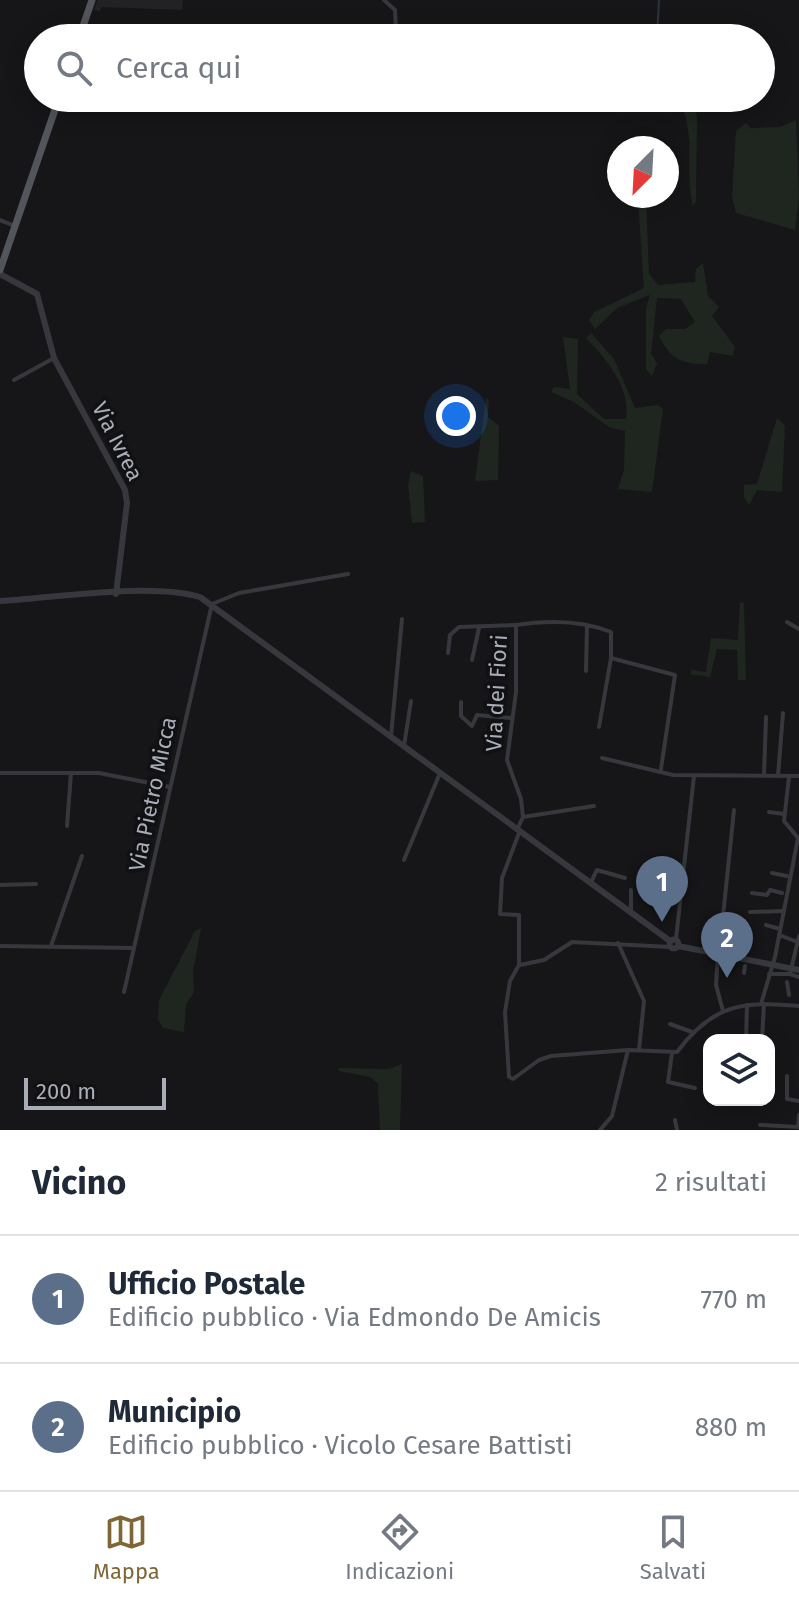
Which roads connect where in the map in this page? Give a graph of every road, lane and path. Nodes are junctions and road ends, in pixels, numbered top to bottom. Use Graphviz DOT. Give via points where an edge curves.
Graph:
graph roads {
  1 [pos="92,0"];
  2 [pos="384,0"];
  3 [pos="84,24"];
  4 [pos="396,24"];
  5 [pos="54,112"];
  6 [pos="0,220"];
  7 [pos="15,226"];
  8 [pos="0,272"];
  9 [pos="54,358"];
  10 [pos="14,380"];
  11 [pos="348,574"];
  12 [pos="116,594"];
  13 [pos="0,601"];
  14 [pos="212,604"];
  15 [pos="402,619"];
  16 [pos="787,622"];
  17 [pos="516,625"];
  18 [pos="587,625"];
  19 [pos="481,626"];
  20 [pos="799,629"];
  21 [pos="448,653"];
  22 [pos="611,658"];
  23 [pos="472,660"];
  24 [pos="586,671"];
  25 [pos="411,701"];
  26 [pos="461,702"];
  27 [pos="783,713"];
  28 [pos="766,717"];
  29 [pos="511,718"];
  30 [pos="599,727"];
  31 [pos="391,736"];
  32 [pos="404,746"];
  33 [pos="602,758"];
  34 [pos="661,769"];
  35 [pos="0,773"];
  36 [pos="71,773"];
  37 [pos="440,773"];
  38 [pos="764,775"];
  39 [pos="694,776"];
  40 [pos="778,776"];
  41 [pos="799,776"];
  42 [pos="789,777"];
  43 [pos="170,787"];
  44 [pos="594,806"];
  45 [pos="734,810"];
  46 [pos="769,812"];
  47 [pos="784,814"];
  48 [pos="523,817"];
  49 [pos="67,826"];
  50 [pos="518,831"];
  51 [pos="82,856"];
  52 [pos="404,860"];
  53 [pos="772,873"];
  54 [pos="789,877"];
  55 [pos="625,878"];
  56 [pos="36,884"];
  57 [pos="0,885"];
  58 [pos="590,885"];
  59 [pos="631,890"];
  60 [pos="752,893"];
  61 [pos="785,894"];
  62 [pos="784,911"];
  63 [pos="750,912"];
  64 [pos="631,915"];
  65 [pos="766,925"];
  66 [pos="780,932"];
  67 [pos="797,939"];
  68 [pos="618,942"];
  69 [pos="720,942"];
  70 [pos="674,943"];
  71 [pos="746,945"];
  72 [pos="0,946"];
  73 [pos="51,946"];
  74 [pos="134,948"];
  75 [pos="719,954"];
  76 [pos="746,962"];
  77 [pos="519,965"];
  78 [pos="772,966"];
  79 [pos="799,970"];
  80 [pos="744,973"];
  81 [pos="769,974"];
  82 [pos="789,975"];
  83 [pos="799,977"];
  84 [pos="124,992"];
  85 [pos="789,995"];
  86 [pos="762,1004"];
  87 [pos="747,1005"];
  88 [pos="799,1006"];
  89 [pos="723,1011"];
  90 [pos="670,1024"];
  91 [pos="692,1032"];
  92 [pos="746,1034"];
  93 [pos="762,1034"];
  94 [pos="628,1050"];
  95 [pos="639,1050"];
  96 [pos="672,1053"];
  97 [pos="787,1076"];
  98 [pos="695,1088"];
  99 [pos="799,1101"];
  100 [pos="799,1115"];
  101 [pos="675,1120"];
  102 [pos="760,1125"];
  103 [pos="798,1127"];
  104 [pos="600,1130"];
  105 [pos="677,1130"];
  1 -- 3 [label="main road"];
  2 -- 4 [label="street" via="395,10"];
  5 -- 7 [label="main road"];
  6 -- 7 [label="street"];
  7 -- 8 [label="main road"];
  8 -- 9 [label="street, Via Ivrea" via="37,294"];
  9 -- 10 [label="street"];
  9 -- 12 [label="street, Via Ivrea" via="125,490"];
  11 -- 14 [label="street" via="239,593"];
  12 -- 13 [label="street"];
  12 -- 14 [label="street" via="186,593"];
  14 -- 31 [label="street"];
  14 -- 43 [label="street, Via Pietro Micca"];
  15 -- 31 [label="street"];
  16 -- 20 [label="street"];
  17 -- 18 [label="street, Via dei Fiori"];
  17 -- 19 [label="street"];
  17 -- 29 [label="street, Via dei Fiori"];
  18 -- 22 [label="street, Via dei Fiori" via="611,632"];
  18 -- 24 [label="street"];
  19 -- 21 [label="street" via="454,630"];
  19 -- 23 [label="street"];
  22 -- 30 [label="street"];
  22 -- 34 [label="street" via="677,679"];
  25 -- 32 [label="street"];
  26 -- 29 [label="street" via="461,716 472,726 477,715"];
  27 -- 40 [label="street"];
  28 -- 38 [label="street"];
  29 -- 48 [label="street, Via dei Fiori" via="507,760"];
  31 -- 32 [label="street"];
  32 -- 37 [label="street"];
  33 -- 34 [label="street"];
  34 -- 39 [label="street"];
  35 -- 36 [label="street"];
  36 -- 43 [label="street"];
  36 -- 49 [label="street"];
  37 -- 50 [label="street"];
  37 -- 52 [label="street"];
  38 -- 39 [label="street"];
  38 -- 40 [label="street"];
  39 -- 70 [label="street"];
  40 -- 42 [label="street"];
  41 -- 42 [label="street"];
  42 -- 47 [label="street"];
  43 -- 74 [label="street, Via Pietro Micca"];
  44 -- 48 [label="street"];
  45 -- 69 [label="street"];
  46 -- 47 [label="street"];
  47 -- 54 [label="street" via="798,838"];
  48 -- 50 [label="street"];
  50 -- 58 [label="street"];
  50 -- 77 [label="street" via="502,878 500,914 519,915"];
  51 -- 73 [label="street"];
  53 -- 54 [label="street"];
  54 -- 61 [label="street"];
  55 -- 58 [label="street" via="597,870"];
  56 -- 57 [label="street"];
  58 -- 64 [label="street"];
  59 -- 64 [label="street"];
  60 -- 61 [label="street"];
  61 -- 62 [label="street"];
  62 -- 63 [label="street"];
  62 -- 66 [label="street"];
  64 -- 70 [label="street"];
  65 -- 66 [label="street"];
  66 -- 67 [label="street"];
  66 -- 78 [label="street"];
  67 -- 82 [label="street"];
  68 -- 70 [label="street"];
  68 -- 77 [label="street" via="572,942 544,960"];
  68 -- 95 [label="street" via="643,994"];
  69 -- 71 [label="street"];
  69 -- 75 [label="street"];
  70 -- 75 [label="street"];
  72 -- 73 [label="street"];
  73 -- 74 [label="street"];
  74 -- 84 [label="street, Via Pietro Micca"];
  75 -- 76 [label="street"];
  75 -- 89 [label="street" via="716,985"];
  76 -- 78 [label="street"];
  76 -- 80 [label="street"];
  77 -- 94 [label="street" via="510,981 505,1012 505,1051 513,1079 551,1056"];
  78 -- 81 [label="street"];
  78 -- 82 [label="street"];
  79 -- 82 [label="street"];
  81 -- 82 [label="street"];
  81 -- 86 [label="street"];
  82 -- 83 [label="street"];
  82 -- 85 [label="street"];
  86 -- 87 [label="street"];
  86 -- 88 [label="street"];
  86 -- 93 [label="street"];
  87 -- 89 [label="street"];
  87 -- 92 [label="street"];
  89 -- 91 [label="street"];
  90 -- 91 [label="street"];
  91 -- 96 [label="street"];
  94 -- 95 [label="street"];
  94 -- 104 [label="street" via="612,1116"];
  95 -- 96 [label="street"];
  96 -- 98 [label="street" via="668,1082"];
  97 -- 99 [label="street" via="787,1099"];
  100 -- 103 [label="street"];
  101 -- 105 [label="street"];
  102 -- 103 [label="street"];
}
